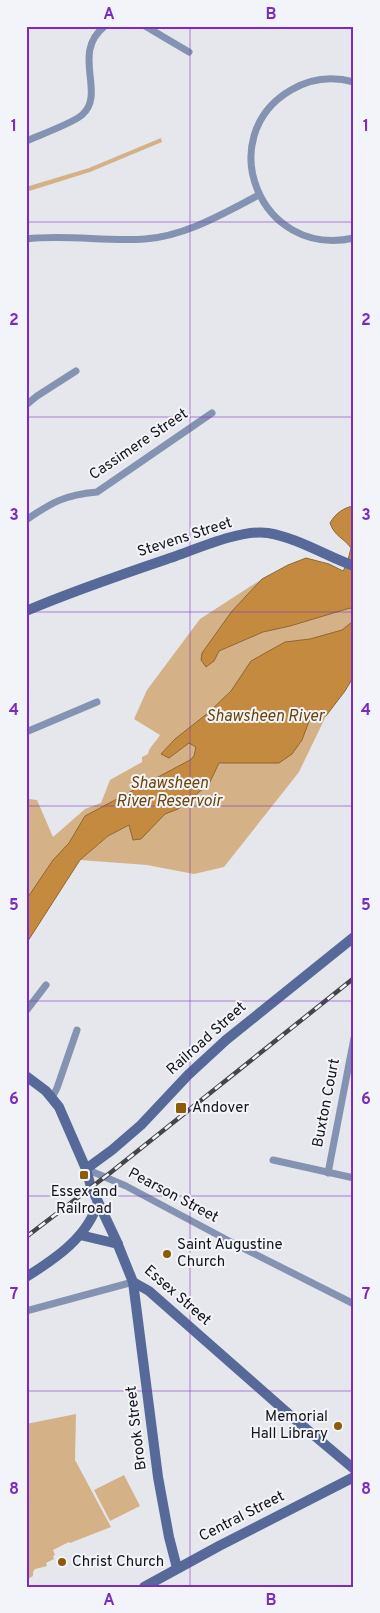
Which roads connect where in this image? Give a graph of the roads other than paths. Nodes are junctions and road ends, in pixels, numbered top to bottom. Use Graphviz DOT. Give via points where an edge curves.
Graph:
graph roads {
  1 [pos="104,26"];
  2 [pos="145,26"];
  3 [pos="189,52"];
  4 [pos="354,82"];
  5 [pos="26,141"];
  6 [pos="259,195"];
  7 [pos="354,238"];
  8 [pos="26,239"];
  9 [pos="76,371"];
  10 [pos="26,405"];
  11 [pos="212,413"];
  12 [pos="26,520"];
  13 [pos="350,564"];
  14 [pos="26,611"];
  15 [pos="97,702"];
  16 [pos="26,732"];
  17 [pos="354,937"];
  18 [pos="46,985"];
  19 [pos="26,1011"];
  20 [pos="77,1030"];
  21 [pos="354,1038"];
  22 [pos="26,1076"];
  23 [pos="52,1098"];
  24 [pos="273,1160"];
  25 [pos="86,1169"];
  26 [pos="328,1173"];
  27 [pos="354,1178"];
  28 [pos="98,1202"];
  29 [pos="80,1235"];
  30 [pos="118,1244"];
  31 [pos="26,1278"];
  32 [pos="133,1282"];
  33 [pos="354,1304"];
  34 [pos="26,1311"];
  35 [pos="354,1469"];
  36 [pos="354,1477"];
  37 [pos="178,1568"];
  38 [pos="144,1587"];
  1 -- 5 [label="street" via="89,48 91,95 88,108 78,118"];
  2 -- 3 [label="street"];
  4 -- 6 [label="street" via="335,78 309,82 286,93 268,110 252,145 252,171"];
  6 -- 7 [label="street" via="274,216 294,231 318,240"];
  6 -- 8 [label="street" via="205,223 146,239"];
  9 -- 10 [label="street"];
  11 -- 12 [label="street, Cassimere Street" via="97,492 77,494 49,504"];
  13 -- 14 [label="main road, Stevens Street" via="283,537 249,534 110,578"];
  15 -- 16 [label="street"];
  17 -- 25 [label="main road, Railroad Street" via="226,1040 127,1138"];
  18 -- 19 [label="street"];
  20 -- 23 [label="street"];
  21 -- 26 [label="street, Buxton Court"];
  22 -- 23 [label="main road, Essex Street"];
  23 -- 25 [label="main road, Essex Street" via="60,1107"];
  24 -- 26 [label="street"];
  25 -- 28 [label="main road, Essex Street"];
  25 -- 33 [label="street, Pearson Street" via="126,1186"];
  26 -- 27 [label="street"];
  28 -- 29 [label="main road" via="96,1212"];
  28 -- 30 [label="main road, Essex Street"];
  29 -- 30 [label="main road"];
  29 -- 31 [label="main road"];
  30 -- 32 [label="main road, Essex Street"];
  32 -- 34 [label="street"];
  32 -- 35 [label="main road, Essex Street" via="149,1291"];
  32 -- 37 [label="main road, Brook Street" via="158,1477"];
  36 -- 37 [label="main road, Central Street"];
  37 -- 38 [label="main road, Central Street"];
}
